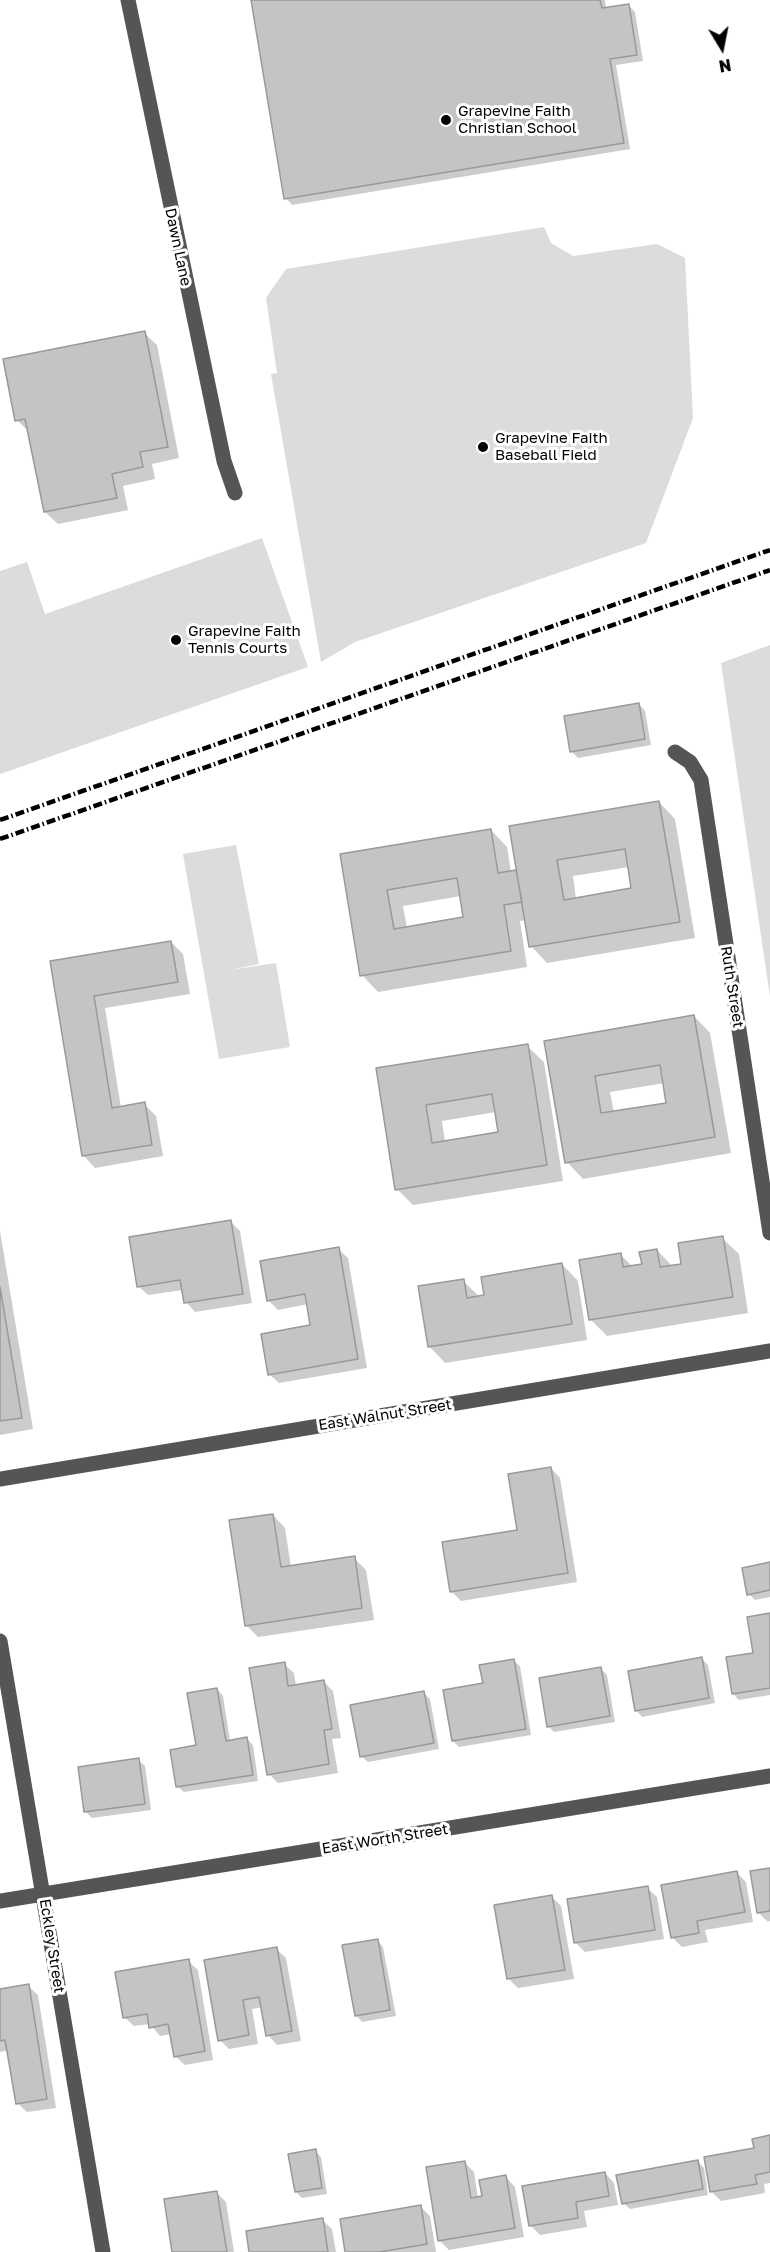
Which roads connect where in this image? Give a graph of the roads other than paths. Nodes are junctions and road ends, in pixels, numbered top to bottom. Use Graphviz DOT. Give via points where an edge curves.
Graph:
graph roads {
  1 [pos="128,0"];
  2 [pos="235,493"];
  3 [pos="675,752"];
  4 [pos="770,1233"];
  5 [pos="770,1351"];
  6 [pos="0,1479"];
  7 [pos="0,1641"];
  8 [pos="770,1776"];
  9 [pos="43,1894"];
  10 [pos="0,1901"];
  11 [pos="103,2252"];
  1 -- 2 [label="street, Dawn Lane" via="221,449"];
  3 -- 4 [label="street, Ruth Street" via="690,762 701,780"];
  5 -- 6 [label="street, East Walnut Street"];
  7 -- 9 [label="street, Eckley Street"];
  8 -- 9 [label="street, East Worth Street"];
  9 -- 10 [label="street, East Worth Street"];
  9 -- 11 [label="street, Eckley Street"];
}
